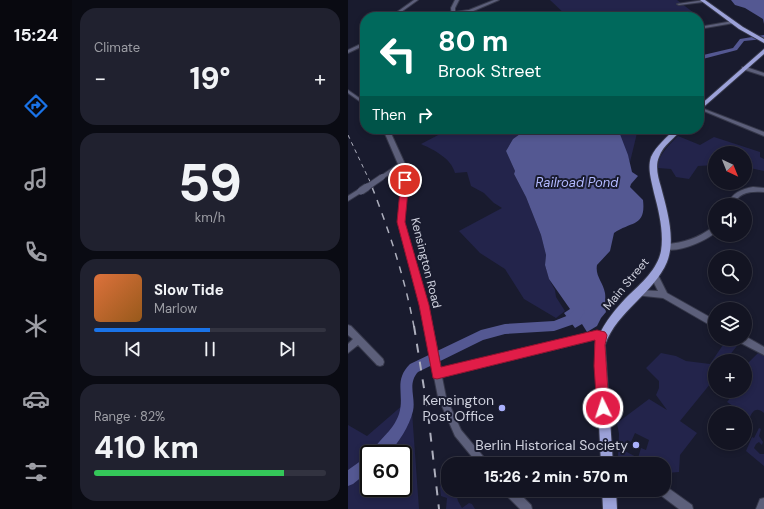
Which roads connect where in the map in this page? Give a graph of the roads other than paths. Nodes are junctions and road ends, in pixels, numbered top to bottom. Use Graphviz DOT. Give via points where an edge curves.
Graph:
graph roads {
  1 [pos="416,0"];
  2 [pos="457,0"];
  3 [pos="497,0"];
  4 [pos="702,0"];
  5 [pos="679,4"];
  6 [pos="399,12"];
  7 [pos="454,12"];
  8 [pos="466,12"];
  9 [pos="733,22"];
  10 [pos="704,27"];
  11 [pos="764,42"];
  12 [pos="360,46"];
  13 [pos="764,51"];
  14 [pos="348,52"];
  15 [pos="744,68"];
  16 [pos="764,75"];
  17 [pos="348,91"];
  18 [pos="360,100"];
  19 [pos="704,104"];
  20 [pos="704,111"];
  21 [pos="388,134"];
  22 [pos="674,134"];
  23 [pos="764,134"];
  24 [pos="402,164"];
  25 [pos="764,190"];
  26 [pos="734,198"];
  27 [pos="348,199"];
  28 [pos="708,233"];
  29 [pos="666,247"];
  30 [pos="654,275"];
  31 [pos="638,293"];
  32 [pos="664,295"];
  33 [pos="708,320"];
  34 [pos="348,329"];
  35 [pos="602,335"];
  36 [pos="358,340"];
  37 [pos="752,345"];
  38 [pos="348,349"];
  39 [pos="764,352"];
  40 [pos="380,362"];
  41 [pos="437,374"];
  42 [pos="478,457"];
  43 [pos="607,457"];
  44 [pos="671,496"];
  45 [pos="516,497"];
  46 [pos="609,497"];
  47 [pos="764,502"];
  48 [pos="527,509"];
  49 [pos="610,509"];
  50 [pos="688,509"];
  51 [pos="761,509"];
  1 -- 6 [label="street"];
  2 -- 7 [label="street"];
  3 -- 8 [label="street"];
  4 -- 5 [label="street"];
  4 -- 9 [label="main road"];
  9 -- 10 [label="street"];
  9 -- 11 [label="main road"];
  12 -- 14 [label="street"];
  13 -- 15 [label="main road"];
  15 -- 16 [label="street"];
  15 -- 19 [label="main road"];
  17 -- 18 [label="street"];
  20 -- 23 [label="street"];
  21 -- 24 [label="street, Kensington Road"];
  22 -- 29 [label="main road, Main Street" via="663,145 653,164"];
  24 -- 27 [label="street, bridge"];
  24 -- 41 [label="street, Kensington Road" via="405,180 401,222 424,305"];
  25 -- 26 [label="street" via="748,190"];
  28 -- 29 [label="street" via="683,246"];
  29 -- 30 [label="main road, Main Street" via="663,261"];
  30 -- 31 [label="main road, Main Street"];
  30 -- 32 [label="street"];
  31 -- 32 [label="street"];
  31 -- 35 [label="main road, Main Street"];
  32 -- 33 [label="street"];
  34 -- 36 [label="street"];
  35 -- 41 [label="street"];
  35 -- 43 [label="main road" via="600,366"];
  36 -- 38 [label="street"];
  36 -- 40 [label="street"];
  37 -- 39 [label="street"];
  41 -- 42 [label="street, Kensington Road" via="445,405 455,428"];
  44 -- 50 [label="street"];
  45 -- 48 [label="street"];
  46 -- 49 [label="main road"];
  47 -- 51 [label="street"];
}
